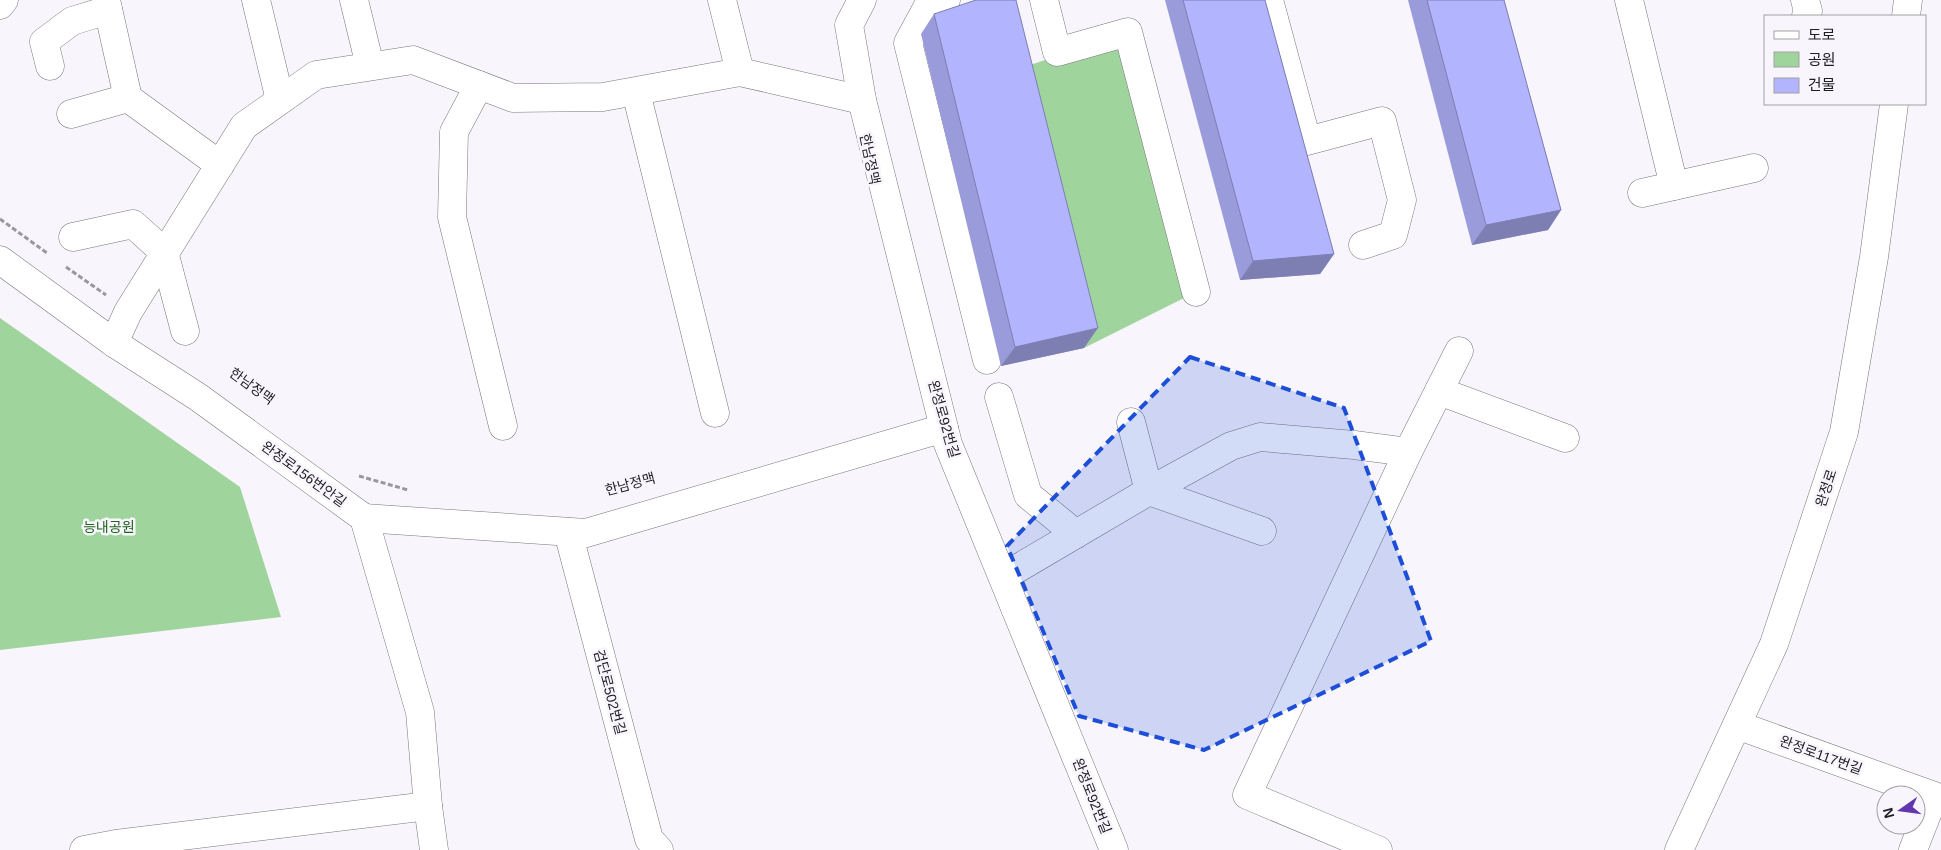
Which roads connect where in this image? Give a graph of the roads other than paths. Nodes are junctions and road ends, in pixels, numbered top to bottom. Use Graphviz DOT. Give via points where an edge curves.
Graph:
graph roads {
  1 [pos="4,0"];
  2 [pos="256,0"];
  3 [pos="354,0"];
  4 [pos="722,0"];
  5 [pos="862,0"];
  6 [pos="946,0"];
  7 [pos="1044,0"];
  8 [pos="1269,0"];
  9 [pos="1629,0"];
  10 [pos="1805,0"];
  11 [pos="1908,0"];
  12 [pos="0,5"];
  13 [pos="107,5"];
  14 [pos="1806,15"];
  15 [pos="1906,15"];
  16 [pos="50,66"];
  17 [pos="370,66"];
  18 [pos="740,72"];
  19 [pos="479,85"];
  20 [pos="636,92"];
  21 [pos="128,98"];
  22 [pos="280,100"];
  23 [pos="862,100"];
  24 [pos="1894,105"];
  25 [pos="71,114"];
  26 [pos="220,165"];
  27 [pos="1754,168"];
  28 [pos="1674,186"];
  29 [pos="1642,193"];
  30 [pos="73,237"];
  31 [pos="1363,245"];
  32 [pos="164,252"];
  33 [pos="0,260"];
  34 [pos="1196,292"];
  35 [pos="122,325"];
  36 [pos="185,331"];
  37 [pos="1459,351"];
  38 [pos="988,360"];
  39 [pos="1439,391"];
  40 [pos="999,397"];
  41 [pos="715,413"];
  42 [pos="1131,422"];
  43 [pos="503,426"];
  44 [pos="944,428"];
  45 [pos="1564,438"];
  46 [pos="1408,452"];
  47 [pos="1148,491"];
  48 [pos="364,518"];
  49 [pos="1262,531"];
  50 [pos="577,533"];
  51 [pos="1076,534"];
  52 [pos="1003,577"];
  53 [pos="1736,725"];
  54 [pos="428,806"];
  55 [pos="84,850"];
  56 [pos="434,850"];
  57 [pos="659,850"];
  58 [pos="1114,850"];
  59 [pos="1378,850"];
  60 [pos="1679,850"];
  61 [pos="1913,850"];
  1 -- 12 [label="street"];
  2 -- 22 [label="street"];
  3 -- 17 [label="street"];
  4 -- 18 [label="street"];
  5 -- 23 [label="street, 완정로92번길" via="849,25"];
  6 -- 38 [label="street" via="928,6 908,43"];
  7 -- 34 [label="street" via="1057,52 1128,32"];
  8 -- 31 [label="street" via="1307,141 1382,121 1402,200 1393,235"];
  9 -- 28 [label="street"];
  10 -- 14 [label="street"];
  11 -- 15 [label="street"];
  13 -- 16 [label="street" via="72,22 44,42"];
  13 -- 21 [label="street"];
  17 -- 19 [label="street" via="413,60"];
  17 -- 22 [label="street" via="316,75"];
  18 -- 20 [label="street"];
  18 -- 23 [label="street"];
  19 -- 20 [label="street" via="513,98 603,98"];
  19 -- 43 [label="street" via="454,132 452,217"];
  20 -- 41 [label="street"];
  21 -- 25 [label="street"];
  21 -- 26 [label="street"];
  22 -- 26 [label="street" via="244,126"];
  23 -- 44 [label="street, 완정로92번길"];
  24 -- 53 [label="street, 완정로" via="1874,257 1844,432 1774,644"];
  26 -- 32 [label="street"];
  27 -- 28 [label="street"];
  28 -- 29 [label="street"];
  30 -- 32 [label="street" via="133,224"];
  32 -- 35 [label="street"];
  32 -- 36 [label="street"];
  33 -- 35 [label="street, 완정로156번안길"];
  35 -- 48 [label="street, 완정로156번안길" via="198,397"];
  37 -- 39 [label="street"];
  39 -- 45 [label="street"];
  39 -- 46 [label="street"];
  40 -- 51 [label="street" via="1028,495"];
  42 -- 47 [label="street"];
  44 -- 50 [label="street"];
  44 -- 52 [label="street, 완정로92번길"];
  46 -- 47 [label="street" via="1260,437 1231,446"];
  46 -- 59 [label="street" via="1247,795"];
  47 -- 49 [label="street"];
  47 -- 51 [label="street"];
  48 -- 50 [label="street"];
  48 -- 54 [label="street" via="420,712"];
  50 -- 57 [label="street, 검단로502번길" via="649,838"];
  51 -- 52 [label="street"];
  52 -- 58 [label="street, 완정로92번길"];
  53 -- 60 [label="street, 완정로"];
  53 -- 61 [label="street, 완정로117번길" via="1934,796"];
  54 -- 55 [label="street"];
  54 -- 56 [label="street"];
}
